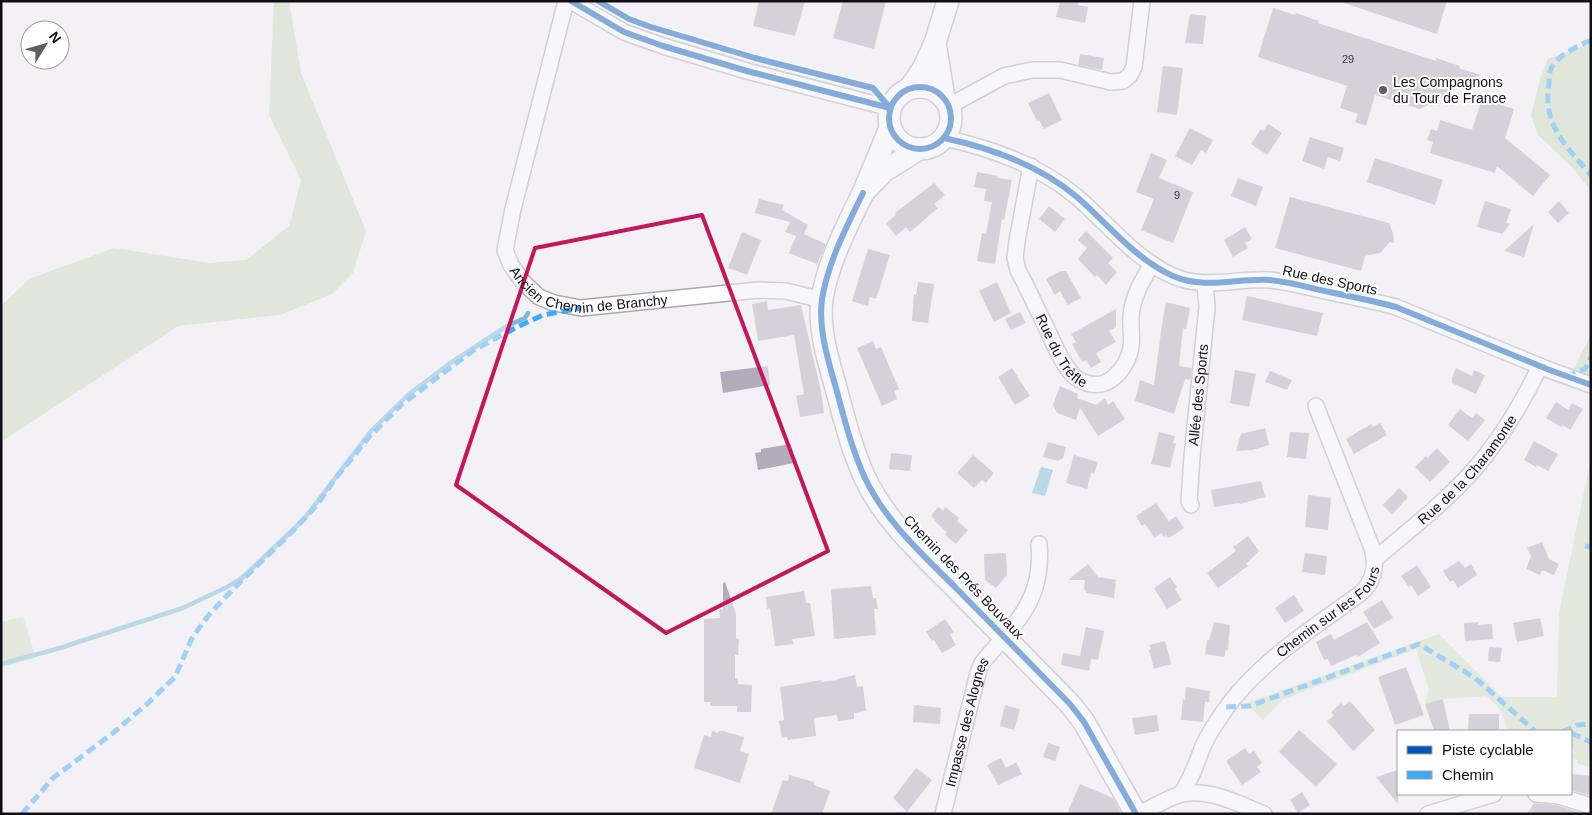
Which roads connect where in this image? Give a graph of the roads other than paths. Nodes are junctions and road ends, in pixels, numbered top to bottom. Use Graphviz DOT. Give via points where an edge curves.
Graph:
graph roads {
  1 [pos="566,1"];
  2 [pos="571,1"];
  3 [pos="948,1"];
  4 [pos="1142,1"];
  5 [pos="935,43"];
  6 [pos="910,88"];
  7 [pos="946,102"];
  8 [pos="890,118"];
  9 [pos="944,138"];
  10 [pos="919,149"];
  11 [pos="1031,166"];
  12 [pos="862,193"];
  13 [pos="1152,264"];
  14 [pos="1205,284"];
  15 [pos="822,300"];
  16 [pos="1540,366"];
  17 [pos="1591,385"];
  18 [pos="1316,406"];
  19 [pos="1191,505"];
  20 [pos="1039,544"];
  21 [pos="1375,559"];
  22 [pos="1004,637"];
  23 [pos="1181,794"];
  24 [pos="1491,795"];
  25 [pos="1548,795"];
  26 [pos="1591,806"];
  27 [pos="943,814"];
  28 [pos="1138,814"];
  29 [pos="1264,814"];
  30 [pos="1428,814"];
  1 -- 15 [label="street, Ancien Chemin de Branchy" via="505,250 523,282 539,297 581,308 758,290 786,291"];
  2 -- 8 [label="street" via="624,32"];
  3 -- 5 [label="street"];
  4 -- 7 [label="street" via="1134,67 1123,81 1111,82 1060,70 1032,70 1004,76"];
  5 -- 6 [label="street"];
  5 -- 7 [label="street"];
  6 -- 7 [label="street" via="932,89"];
  6 -- 8 [label="street" via="894,99"];
  7 -- 9 [label="street" via="951,114"];
  8 -- 10 [label="street" via="895,138 908,147"];
  8 -- 12 [label="street, Chemin des Prés Bouvaux"];
  9 -- 10 [label="street" via="931,147"];
  9 -- 11 [label="street, Rue des Sports" via="971,144"];
  10 -- 12 [label="street" via="883,172"];
  11 -- 13 [label="street, Rue des Sports" via="1076,196"];
  11 -- 13 [label="street, Rue du Trèfle" via="1015,258 1060,356 1074,376 1083,382 1101,385 1113,380 1122,369 1132,342 1133,303"];
  12 -- 15 [label="street, Chemin des Prés Bouvaux" via="833,260"];
  13 -- 14 [label="street, Rue des Sports" via="1175,277"];
  14 -- 16 [label="street, Rue des Sports" via="1271,280 1378,302"];
  14 -- 19 [label="street, Allée des Sports" via="1207,307 1192,457"];
  15 -- 22 [label="street, Chemin des Prés Bouvaux" via="825,340 833,378 865,478 882,508 910,542"];
  16 -- 17 [label="street, Rue des Sports"];
  16 -- 21 [label="street, Rue de la Charamonte" via="1518,410 1473,471"];
  18 -- 21 [label="street, Chemin sur les Fours"];
  20 -- 22 [label="street, Impasse des Alognes" via="1041,562 1034,594 1024,613"];
  21 -- 23 [label="street, Chemin sur les Fours" via="1368,588 1294,642 1226,707 1204,744 1190,781"];
  22 -- 27 [label="street, Impasse des Alognes" via="982,663 978,673"];
  22 -- 28 [label="street, Chemin des Prés Bouvaux" via="1084,722"];
  23 -- 28 [label="street"];
  23 -- 29 [label="street" via="1219,797"];
  24 -- 30 [label="street"];
  25 -- 26 [label="street"];
}
